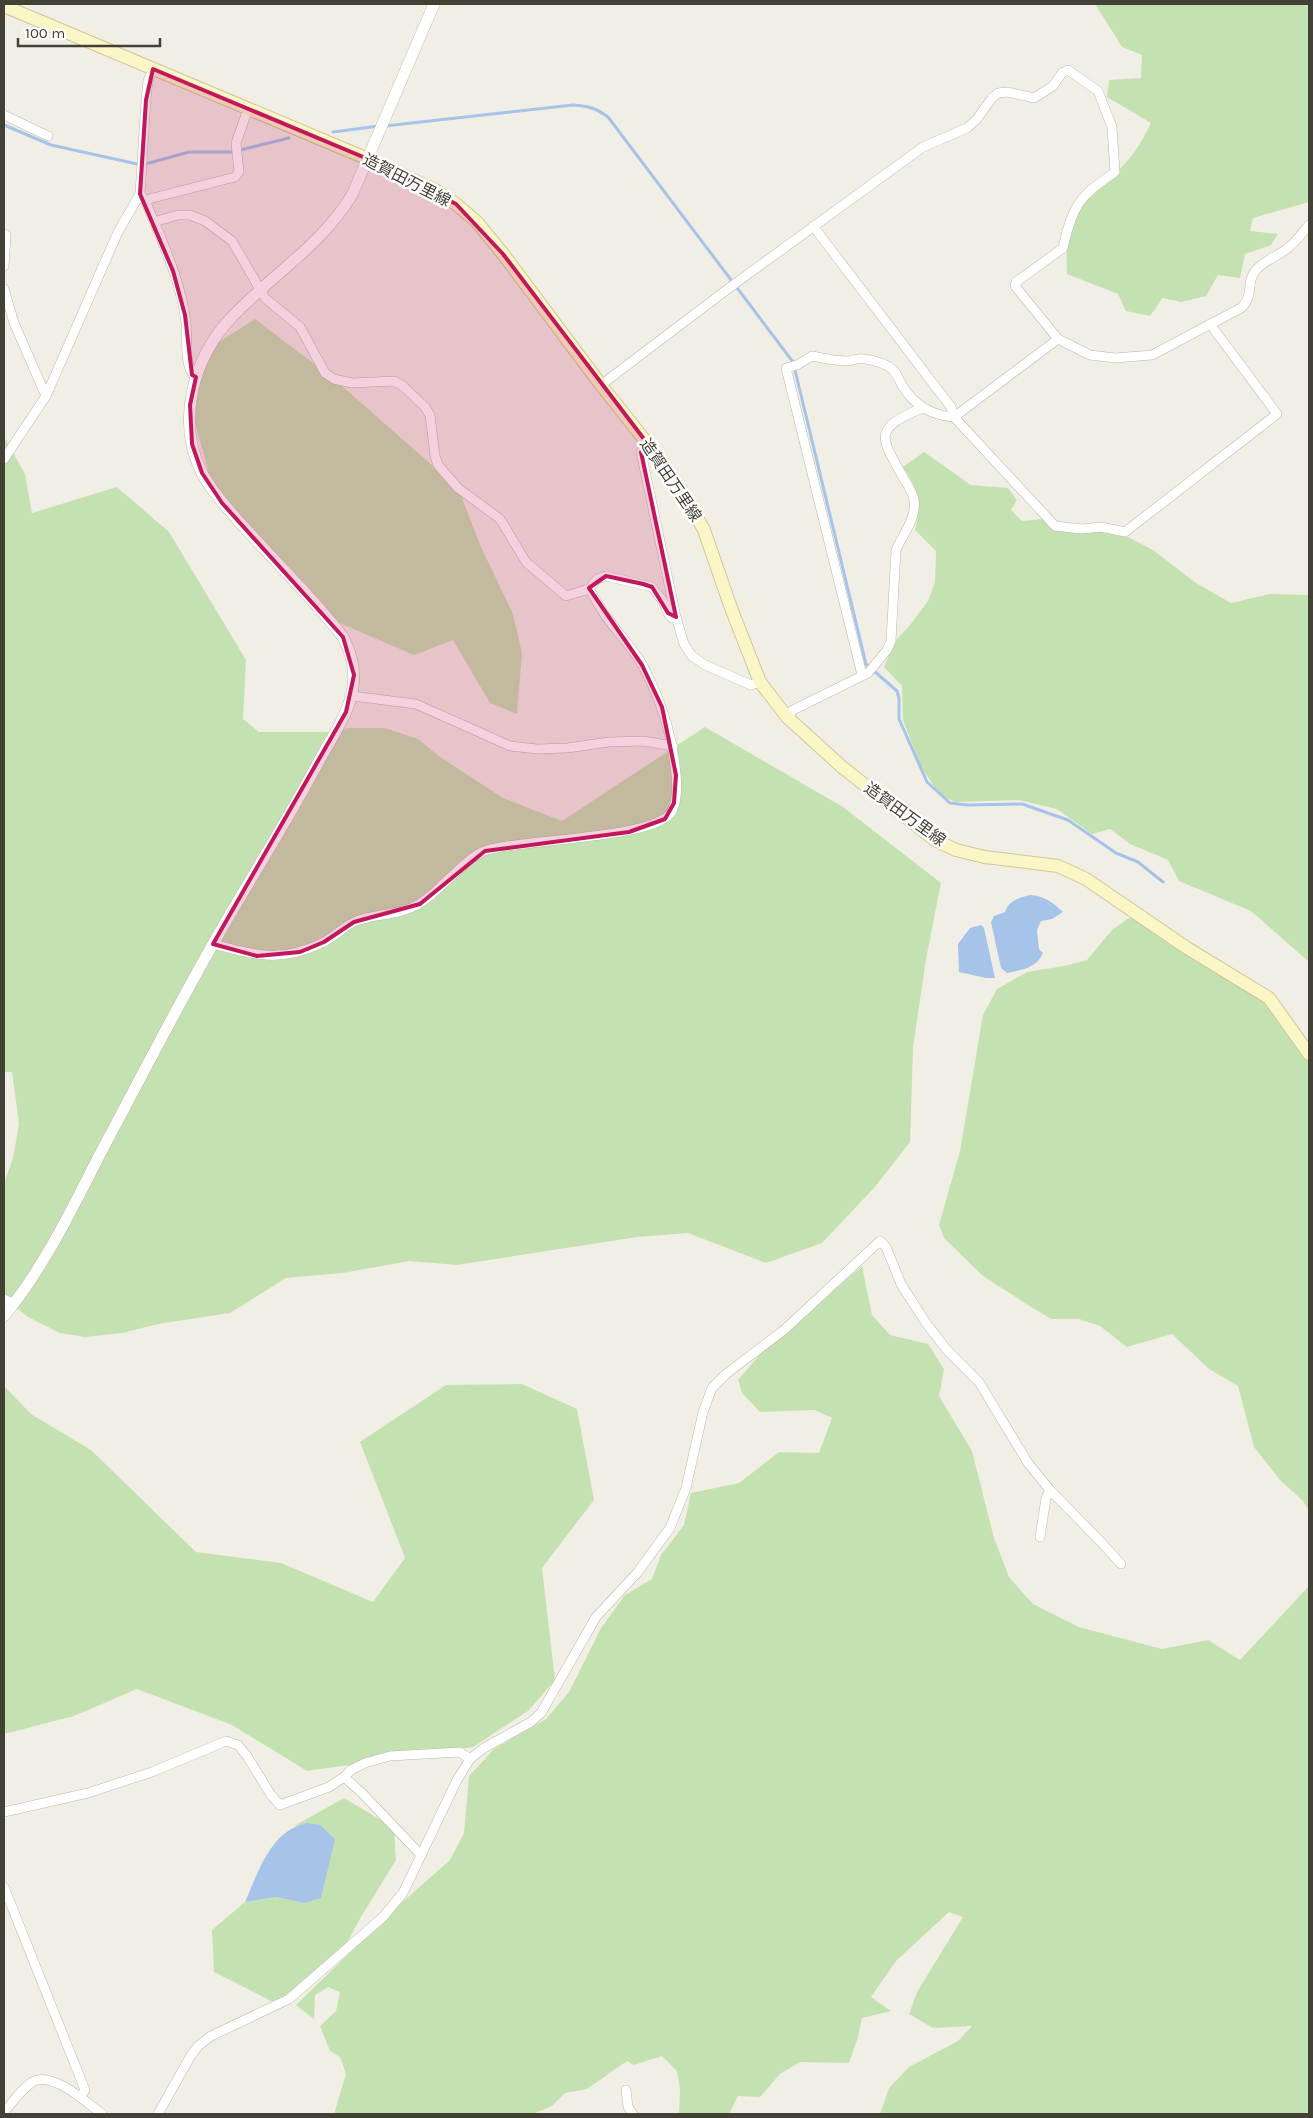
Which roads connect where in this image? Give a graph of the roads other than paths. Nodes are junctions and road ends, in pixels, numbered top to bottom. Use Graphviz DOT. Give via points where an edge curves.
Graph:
graph roads {
  1 [pos="434,4"];
  2 [pos="4,6"];
  3 [pos="153,70"];
  4 [pos="248,109"];
  5 [pos="4,115"];
  6 [pos="48,136"];
  7 [pos="368,159"];
  8 [pos="143,197"];
  9 [pos="154,222"];
  10 [pos="1309,225"];
  11 [pos="814,226"];
  12 [pos="4,234"];
  13 [pos="4,266"];
  14 [pos="4,289"];
  15 [pos="260,291"];
  16 [pos="1210,324"];
  17 [pos="1058,340"];
  18 [pos="196,377"];
  19 [pos="601,385"];
  20 [pos="46,396"];
  21 [pos="922,408"];
  22 [pos="954,417"];
  23 [pos="647,443"];
  24 [pos="4,458"];
  25 [pos="589,589"];
  26 [pos="676,617"];
  27 [pos="862,675"];
  28 [pos="760,682"];
  29 [pos="352,696"];
  30 [pos="787,717"];
  31 [pos="673,746"];
  32 [pos="213,944"];
  33 [pos="1309,1054"];
  34 [pos="9,1302"];
  35 [pos="4,1316"];
  36 [pos="1050,1490"];
  37 [pos="1040,1538"];
  38 [pos="1121,1564"];
  39 [pos="470,1759"];
  40 [pos="344,1778"];
  41 [pos="4,1812"];
  42 [pos="421,1855"];
  43 [pos="4,1887"];
  44 [pos="626,2090"];
  45 [pos="80,2097"];
  46 [pos="4,2112"];
  47 [pos="100,2114"];
  48 [pos="158,2114"];
  49 [pos="633,2114"];
  1 -- 7 [label="street"];
  2 -- 3 [label="main road, 造賀田万里線"];
  3 -- 4 [label="main road, 造賀田万里線"];
  3 -- 8 [label="street" via="146,100"];
  4 -- 7 [label="main road, 造賀田万里線"];
  4 -- 8 [label="street" via="236,143 239,172 235,177"];
  5 -- 6 [label="street"];
  7 -- 15 [label="street" via="342,212 320,237"];
  7 -- 19 [label="main road, 造賀田万里線" via="435,190 476,222"];
  8 -- 9 [label="street"];
  8 -- 20 [label="street" via="118,232"];
  9 -- 15 [label="street" via="190,215 220,230 232,241"];
  9 -- 18 [label="street" via="174,271 185,315 188,369"];
  10 -- 16 [label="street" via="1289,247 1257,269 1251,280 1247,302"];
  11 -- 17 [label="street" via="923,147 968,128 998,93 1034,98 1053,86 1068,70 1098,91 1112,127 1115,172 1088,190 1079,201 1068,225 1063,248 1016,282 1015,286"];
  11 -- 19 [label="street"];
  11 -- 22 [label="street" via="951,407"];
  12 -- 13 [label="street"];
  14 -- 20 [label="street" via="14,323"];
  15 -- 18 [label="street" via="217,336"];
  15 -- 25 [label="street" via="264,298 300,327 325,373 334,379 352,383 394,381 403,386 430,415 438,465 458,488 500,519 526,562 566,596"];
  16 -- 17 [label="street" via="1152,355 1134,358 1090,355"];
  16 -- 22 [label="street" via="1278,414 1125,532 1101,527 1055,526"];
  17 -- 22 [label="street"];
  18 -- 29 [label="street" via="190,418 192,444 202,473 222,503 343,637 353,662"];
  19 -- 23 [label="main road, 造賀田万里線"];
  20 -- 24 [label="street"];
  21 -- 22 [label="street"];
  21 -- 27 [label="street" via="899,418 885,435 885,445 915,501 910,524 896,550 891,641 878,663"];
  21 -- 27 [label="street" via="910,397 896,371 873,361 812,356 786,368"];
  23 -- 26 [label="street" via="641,452"];
  23 -- 28 [label="main road, 造賀田万里線" via="684,494 704,530"];
  25 -- 26 [label="street" via="597,579 606,576 643,584 652,587 672,618"];
  25 -- 31 [label="street" via="642,665 662,707"];
  26 -- 28 [label="street" via="684,644 692,656 751,685"];
  27 -- 30 [label="street" via="793,710"];
  28 -- 30 [label="main road, 造賀田万里線"];
  29 -- 31 [label="street" via="416,704 510,746 567,748 643,741"];
  29 -- 32 [label="street" via="304,790"];
  30 -- 33 [label="main road, 造賀田万里線" via="842,767 936,840 956,850 985,857 1058,866 1086,879 1187,948 1269,998"];
  31 -- 32 [label="street" via="674,803 665,819 651,826 629,832 512,844 485,851 473,857 420,904 407,911 354,922 324,942 300,952 257,956"];
  32 -- 34 [label="street" via="69,1215"];
  34 -- 35 [label="street"];
  36 -- 37 [label="street"];
  36 -- 38 [label="street"];
  36 -- 39 [label="street" via="1015,1444 979,1382 926,1323 901,1284 886,1247 880,1241 784,1330 712,1388 703,1412 686,1488 670,1528 637,1573 596,1617 541,1713"];
  39 -- 40 [label="street" via="460,1752 390,1756 350,1770"];
  39 -- 42 [label="street"];
  40 -- 41 [label="street" via="329,1788 280,1805 238,1745 226,1741 152,1772 88,1793"];
  40 -- 42 [label="street"];
  42 -- 48 [label="street" via="403,1893 393,1906 289,1999 211,2036 198,2046"];
  43 -- 45 [label="street" via="85,2090"];
  44 -- 49 [label="street" via="628,2107"];
  45 -- 46 [label="street" via="55,2082 42,2079 32,2082"];
  45 -- 47 [label="street"];
}
